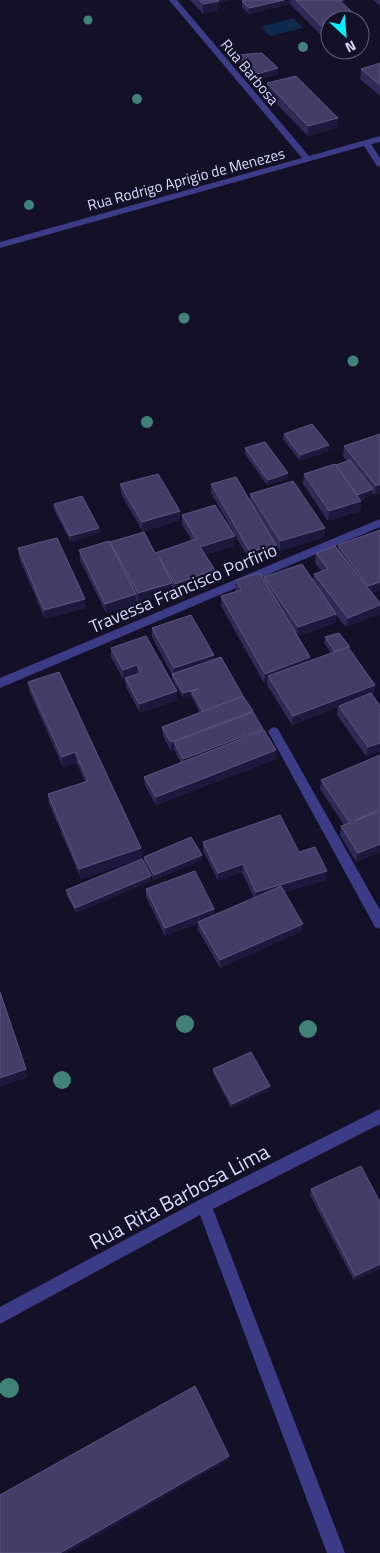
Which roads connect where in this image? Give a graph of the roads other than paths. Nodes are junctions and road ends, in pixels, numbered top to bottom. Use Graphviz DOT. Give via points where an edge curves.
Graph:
graph roads {
  1 [pos="173,0"];
  2 [pos="380,140"];
  3 [pos="366,144"];
  4 [pos="308,160"];
  5 [pos="380,164"];
  6 [pos="0,245"];
  7 [pos="380,524"];
  8 [pos="0,683"];
  9 [pos="274,732"];
  10 [pos="380,923"];
  11 [pos="380,1116"];
  12 [pos="204,1205"];
  13 [pos="0,1316"];
  14 [pos="336,1553"];
  1 -- 4 [label="street, Rua Barbosa"];
  2 -- 3 [label="street, Rua Rodrigo Aprigio de Menezes"];
  3 -- 4 [label="street, Rua Rodrigo Aprigio de Menezes"];
  3 -- 5 [label="street"];
  4 -- 6 [label="street, Rua Rodrigo Aprigio de Menezes"];
  7 -- 8 [label="street, Travessa Francisco Porfirio"];
  9 -- 10 [label="street"];
  11 -- 12 [label="street, Rua Rita Barbosa Lima"];
  12 -- 13 [label="street, Rua Rita Barbosa Lima"];
  12 -- 14 [label="street"];
}
